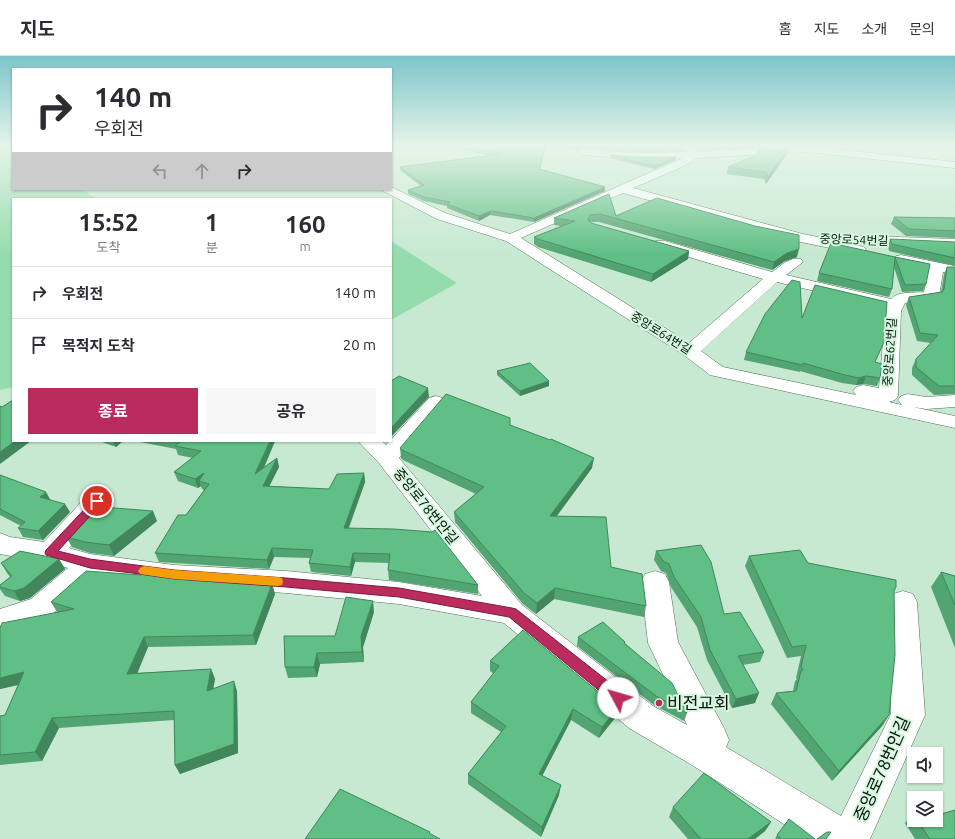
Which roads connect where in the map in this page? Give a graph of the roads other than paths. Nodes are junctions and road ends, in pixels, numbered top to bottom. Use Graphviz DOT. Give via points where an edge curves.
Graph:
graph roads {
  1 [pos="639,182"];
  2 [pos="622,189"];
  3 [pos="389,190"];
  4 [pos="510,238"];
  5 [pos="801,238"];
  6 [pos="647,241"];
  7 [pos="955,242"];
  8 [pos="869,252"];
  9 [pos="892,257"];
  10 [pos="796,262"];
  11 [pos="937,267"];
  12 [pos="955,270"];
  13 [pos="774,277"];
  14 [pos="895,305"];
  15 [pos="690,350"];
  16 [pos="761,380"];
  17 [pos="888,396"];
  18 [pos="955,401"];
  19 [pos="436,402"];
  20 [pos="955,422"];
  21 [pos="370,442"];
  22 [pos="387,458"];
  23 [pos="97,501"];
  24 [pos="0,542"];
  25 [pos="50,553"];
  26 [pos="90,564"];
  27 [pos="655,582"];
  28 [pos="903,602"];
  29 [pos="512,613"];
  30 [pos="0,621"];
  31 [pos="704,753"];
  32 [pos="842,839"];
  33 [pos="850,839"];
  1 -- 2 [label="street"];
  2 -- 4 [label="street"];
  2 -- 5 [label="street"];
  3 -- 4 [label="street, 중앙로64번길" via="441,216 482,223"];
  4 -- 15 [label="street, 중앙로64번길"];
  5 -- 7 [label="street, 중앙로54번길"];
  5 -- 8 [label="street"];
  6 -- 13 [label="street"];
  9 -- 11 [label="street"];
  10 -- 13 [label="street"];
  11 -- 12 [label="street"];
  11 -- 14 [label="street, 중앙로62번길" via="931,296 900,299"];
  13 -- 14 [label="street"];
  13 -- 15 [label="street"];
  14 -- 17 [label="street, 중앙로62번길"];
  15 -- 16 [label="street, 중앙로64번길" via="717,371"];
  16 -- 17 [label="street, 중앙로62번길" via="779,373"];
  16 -- 20 [label="street, 중앙로64번길"];
  17 -- 18 [label="street, 중앙로62번길" via="926,403"];
  19 -- 22 [label="street, 중앙로78번안길"];
  21 -- 22 [label="street"];
  22 -- 29 [label="street, 중앙로78번안길"];
  23 -- 25 [label="street"];
  24 -- 25 [label="street, 중앙로78번안길" via="2,545"];
  25 -- 26 [label="street, 중앙로78번안길"];
  26 -- 29 [label="street, 중앙로78번안길" via="174,574 399,593"];
  26 -- 30 [label="street" via="41,608"];
  27 -- 31 [label="street" via="663,643 712,740"];
  28 -- 33 [label="street, 중앙로78번안길" via="908,715"];
  29 -- 31 [label="street, 중앙로78번안길" via="641,717"];
  31 -- 32 [label="street, 중앙로78번안길"];
}
